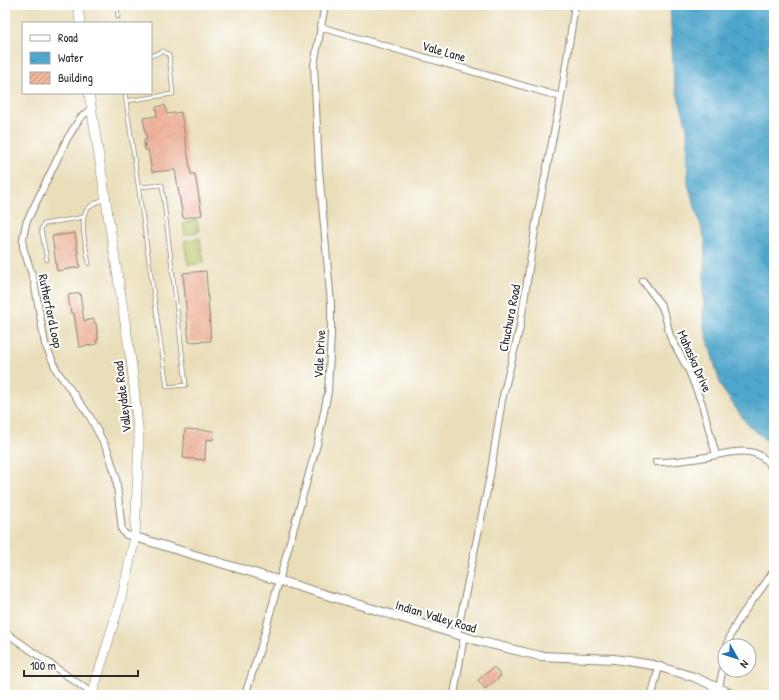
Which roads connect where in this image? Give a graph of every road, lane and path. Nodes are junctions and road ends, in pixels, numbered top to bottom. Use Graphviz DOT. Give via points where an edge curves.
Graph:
graph roads {
  1 [pos="78,5"];
  2 [pos="116,5"];
  3 [pos="325,5"];
  4 [pos="575,5"];
  5 [pos="118,17"];
  6 [pos="80,22"];
  7 [pos="320,27"];
  8 [pos="152,56"];
  9 [pos="89,94"];
  10 [pos="125,94"];
  11 [pos="561,97"];
  12 [pos="126,101"];
  13 [pos="92,108"];
  14 [pos="139,187"];
  15 [pos="106,199"];
  16 [pos="84,217"];
  17 [pos="47,260"];
  18 [pos="89,264"];
  19 [pos="643,281"];
  20 [pos="716,455"];
  21 [pos="656,462"];
  22 [pos="774,473"];
  23 [pos="134,537"];
  24 [pos="774,570"];
  25 [pos="278,581"];
  26 [pos="5,632"];
  27 [pos="460,635"];
  28 [pos="730,638"];
  29 [pos="660,666"];
  30 [pos="721,678"];
  31 [pos="719,688"];
  32 [pos="92,694"];
  33 [pos="245,695"];
  34 [pos="454,695"];
  35 [pos="652,695"];
  36 [pos="734,695"];
  1 -- 6 [label="main road"];
  2 -- 5 [label="lane"];
  3 -- 7 [label="street, Vale Drive"];
  4 -- 11 [label="street, Chuchura Road"];
  7 -- 11 [label="street, Vale Lane"];
  7 -- 25 [label="street, Vale Drive" via="314,65 315,113 331,304 328,392 318,442"];
  8 -- 12 [label="lane" via="163,51 169,56 173,94"];
  9 -- 13 [label="main road, Valleydale Road"];
  10 -- 12 [label="lane"];
  11 -- 27 [label="street, Chuchura Road" via="537,217 520,327 502,400"];
  12 -- 14 [label="lane"];
  13 -- 15 [label="main road, Valleydale Road"];
  13 -- 23 [label="street, Rutherford Loop" via="80,118 67,139 24,227 24,247 50,357 108,451 116,477 122,530 126,535"];
  14 -- 14 [label="lane" via="167,387 186,385 162,184"];
  15 -- 16 [label="lane" via="92,205"];
  15 -- 23 [label="main road, Valleydale Road" via="138,420 139,467"];
  16 -- 17 [label="lane" via="44,224 41,229"];
  16 -- 18 [label="lane"];
  19 -- 20 [label="street, Mahaska Drive" via="661,305 670,336 689,371 702,404"];
  20 -- 21 [label="street"];
  20 -- 22 [label="street" via="747,451 764,459"];
  23 -- 25 [label="street, Indian Valley Road"];
  23 -- 32 [label="main road, Valleydale Road" via="123,592"];
  24 -- 28 [label="street" via="743,612"];
  25 -- 27 [label="street, Indian Valley Road"];
  25 -- 33 [label="street, Vale Drive"];
  26 -- 32 [label="street"];
  27 -- 29 [label="street, Indian Valley Road" via="540,656 614,660"];
  27 -- 34 [label="street, Chuchura Road"];
  29 -- 31 [label="street, Indian Valley Road"];
  29 -- 35 [label="street"];
  30 -- 31 [label="street"];
  31 -- 36 [label="street, Indian Valley Road"];
}
